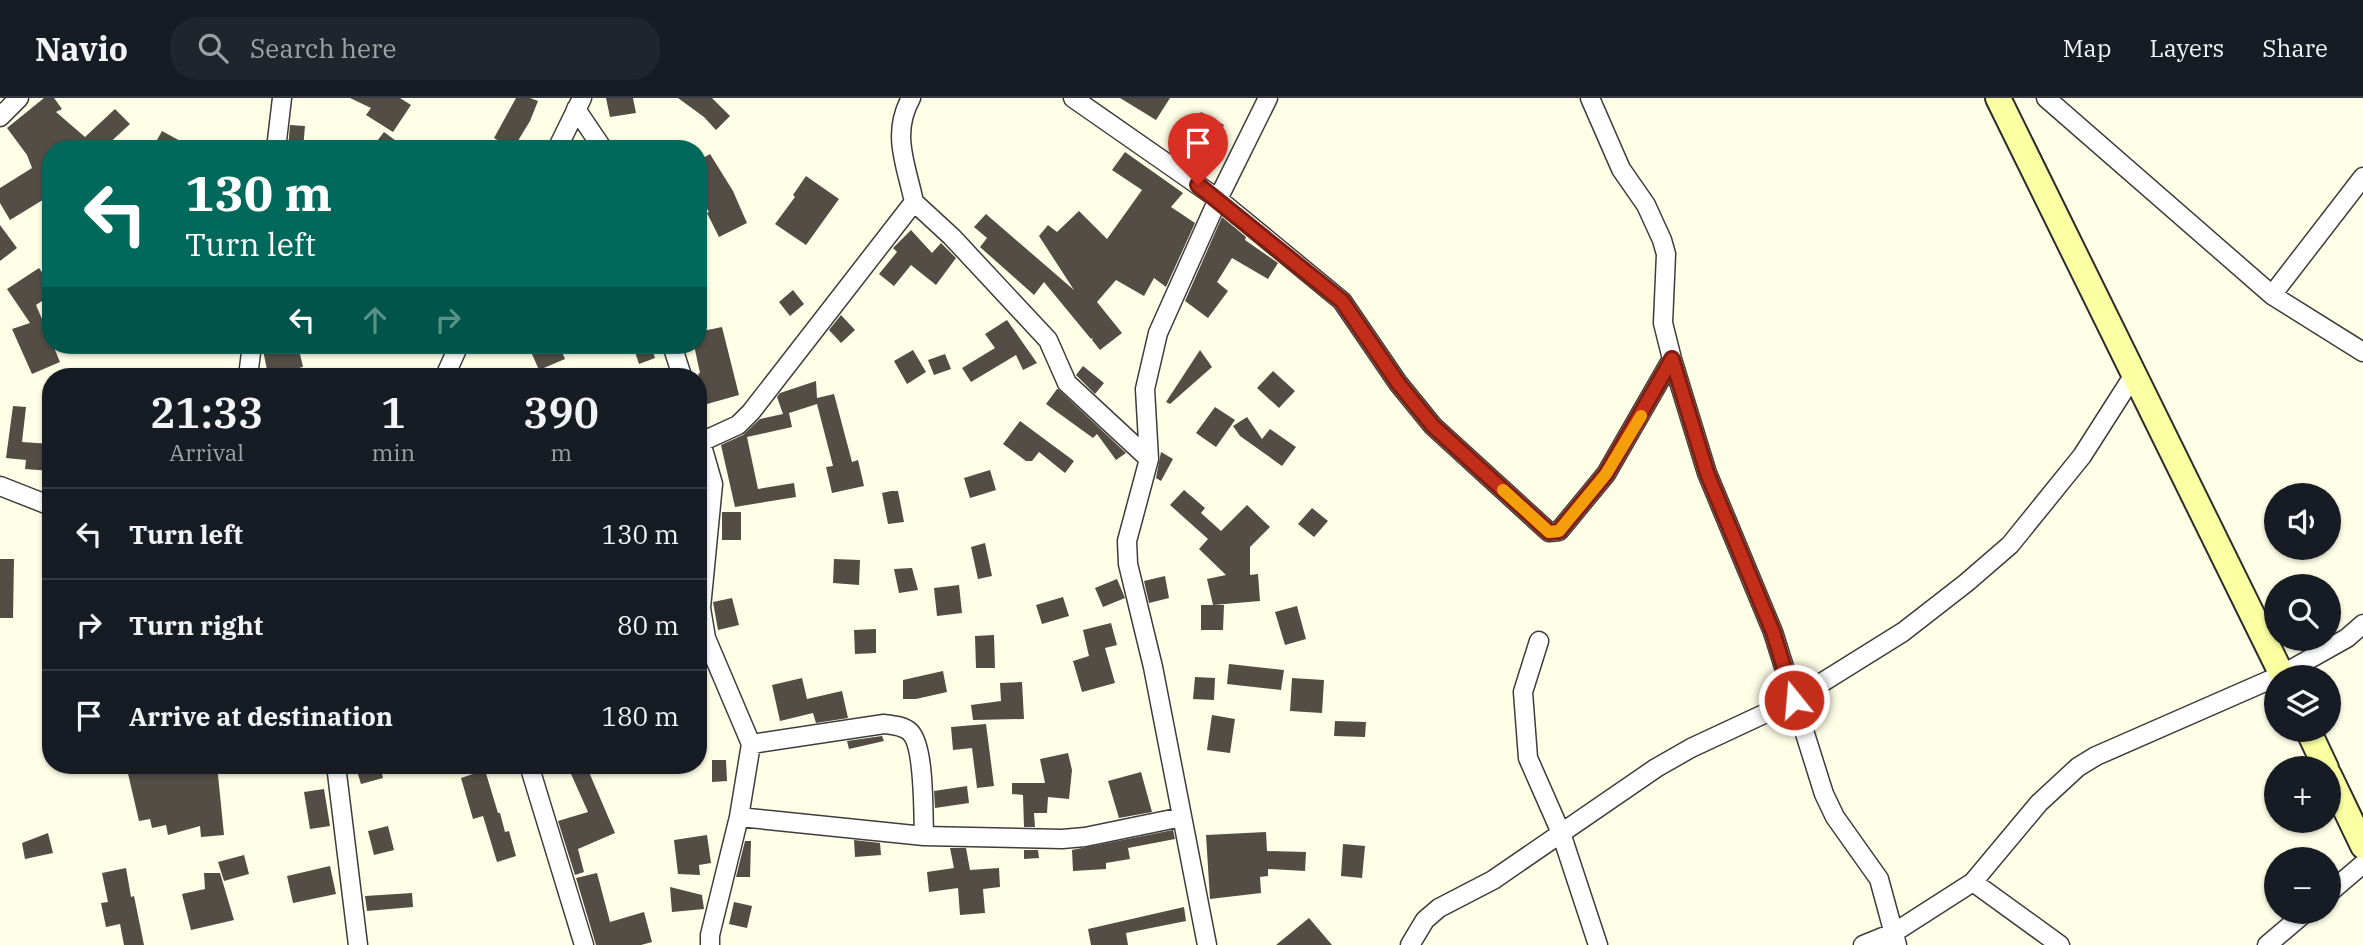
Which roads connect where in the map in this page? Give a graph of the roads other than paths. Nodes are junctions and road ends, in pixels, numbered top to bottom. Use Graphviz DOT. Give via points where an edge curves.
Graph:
graph roads {
  1 [pos="19,98"];
  2 [pos="282,98"];
  3 [pos="911,98"];
  4 [pos="1073,98"];
  5 [pos="1268,98"];
  6 [pos="1590,98"];
  7 [pos="1998,98"];
  8 [pos="2046,98"];
  9 [pos="579,104"];
  10 [pos="0,117"];
  11 [pos="277,140"];
  12 [pos="561,140"];
  13 [pos="598,140"];
  14 [pos="2363,177"];
  15 [pos="1218,199"];
  16 [pos="914,202"];
  17 [pos="2272,295"];
  18 [pos="2363,352"];
  19 [pos="1672,359"];
  20 [pos="2135,373"];
  21 [pos="707,435"];
  22 [pos="1149,458"];
  23 [pos="0,486"];
  24 [pos="42,502"];
  25 [pos="2363,624"];
  26 [pos="707,640"];
  27 [pos="1539,641"];
  28 [pos="2277,665"];
  29 [pos="2301,665"];
  30 [pos="2264,684"];
  31 [pos="1794,700"];
  32 [pos="751,744"];
  33 [pos="337,774"];
  34 [pos="531,774"];
  35 [pos="2341,800"];
  36 [pos="739,817"];
  37 [pos="1182,817"];
  38 [pos="1561,833"];
  39 [pos="924,836"];
  40 [pos="2363,846"];
  41 [pos="2363,864"];
  42 [pos="1973,882"];
  43 [pos="2341,882"];
  44 [pos="2292,924"];
  45 [pos="1896,939"];
  46 [pos="358,945"];
  47 [pos="584,945"];
  48 [pos="710,945"];
  49 [pos="1207,945"];
  50 [pos="1410,945"];
  51 [pos="1598,945"];
  52 [pos="1863,945"];
  53 [pos="2060,945"];
  54 [pos="2267,945"];
  1 -- 10 [label="street"];
  2 -- 11 [label="street"];
  3 -- 16 [label="street" via="902,113 900,137"];
  4 -- 15 [label="street"];
  5 -- 15 [label="street"];
  6 -- 19 [label="street" via="1620,169 1646,205 1664,247 1663,323"];
  7 -- 20 [label="street"];
  8 -- 17 [label="street"];
  9 -- 12 [label="street"];
  9 -- 13 [label="street"];
  14 -- 17 [label="street"];
  15 -- 19 [label="street" via="1342,301 1433,426 1549,532 1559,531 1606,474"];
  15 -- 22 [label="street" via="1158,333 1145,389"];
  16 -- 21 [label="street" via="751,412 738,425"];
  16 -- 22 [label="street" via="1048,340 1067,383"];
  17 -- 18 [label="street"];
  19 -- 31 [label="street" via="1707,473 1773,632"];
  20 -- 28 [label="street"];
  20 -- 31 [label="street" via="2082,456 2010,545 1903,632"];
  22 -- 37 [label="street" via="1127,541 1128,564"];
  23 -- 24 [label="street"];
  25 -- 29 [label="street"];
  26 -- 32 [label="street"];
  27 -- 38 [label="street" via="1523,692 1528,758"];
  30 -- 42 [label="street" via="2078,767 2039,803"];
  31 -- 38 [label="street" via="1691,748"];
  31 -- 45 [label="street" via="1824,794 1879,879"];
  32 -- 36 [label="street"];
  32 -- 39 [label="street" via="884,724 899,726 911,733 919,750"];
  33 -- 46 [label="street"];
  34 -- 47 [label="street"];
  35 -- 40 [label="street"];
  36 -- 39 [label="street"];
  36 -- 48 [label="street"];
  37 -- 39 [label="street" via="1062,839"];
  37 -- 49 [label="street"];
  38 -- 50 [label="street" via="1493,880 1439,908 1425,920"];
  38 -- 51 [label="street"];
  41 -- 43 [label="street"];
  42 -- 45 [label="street"];
  42 -- 53 [label="street"];
  44 -- 54 [label="street"];
  45 -- 52 [label="street"];
}
